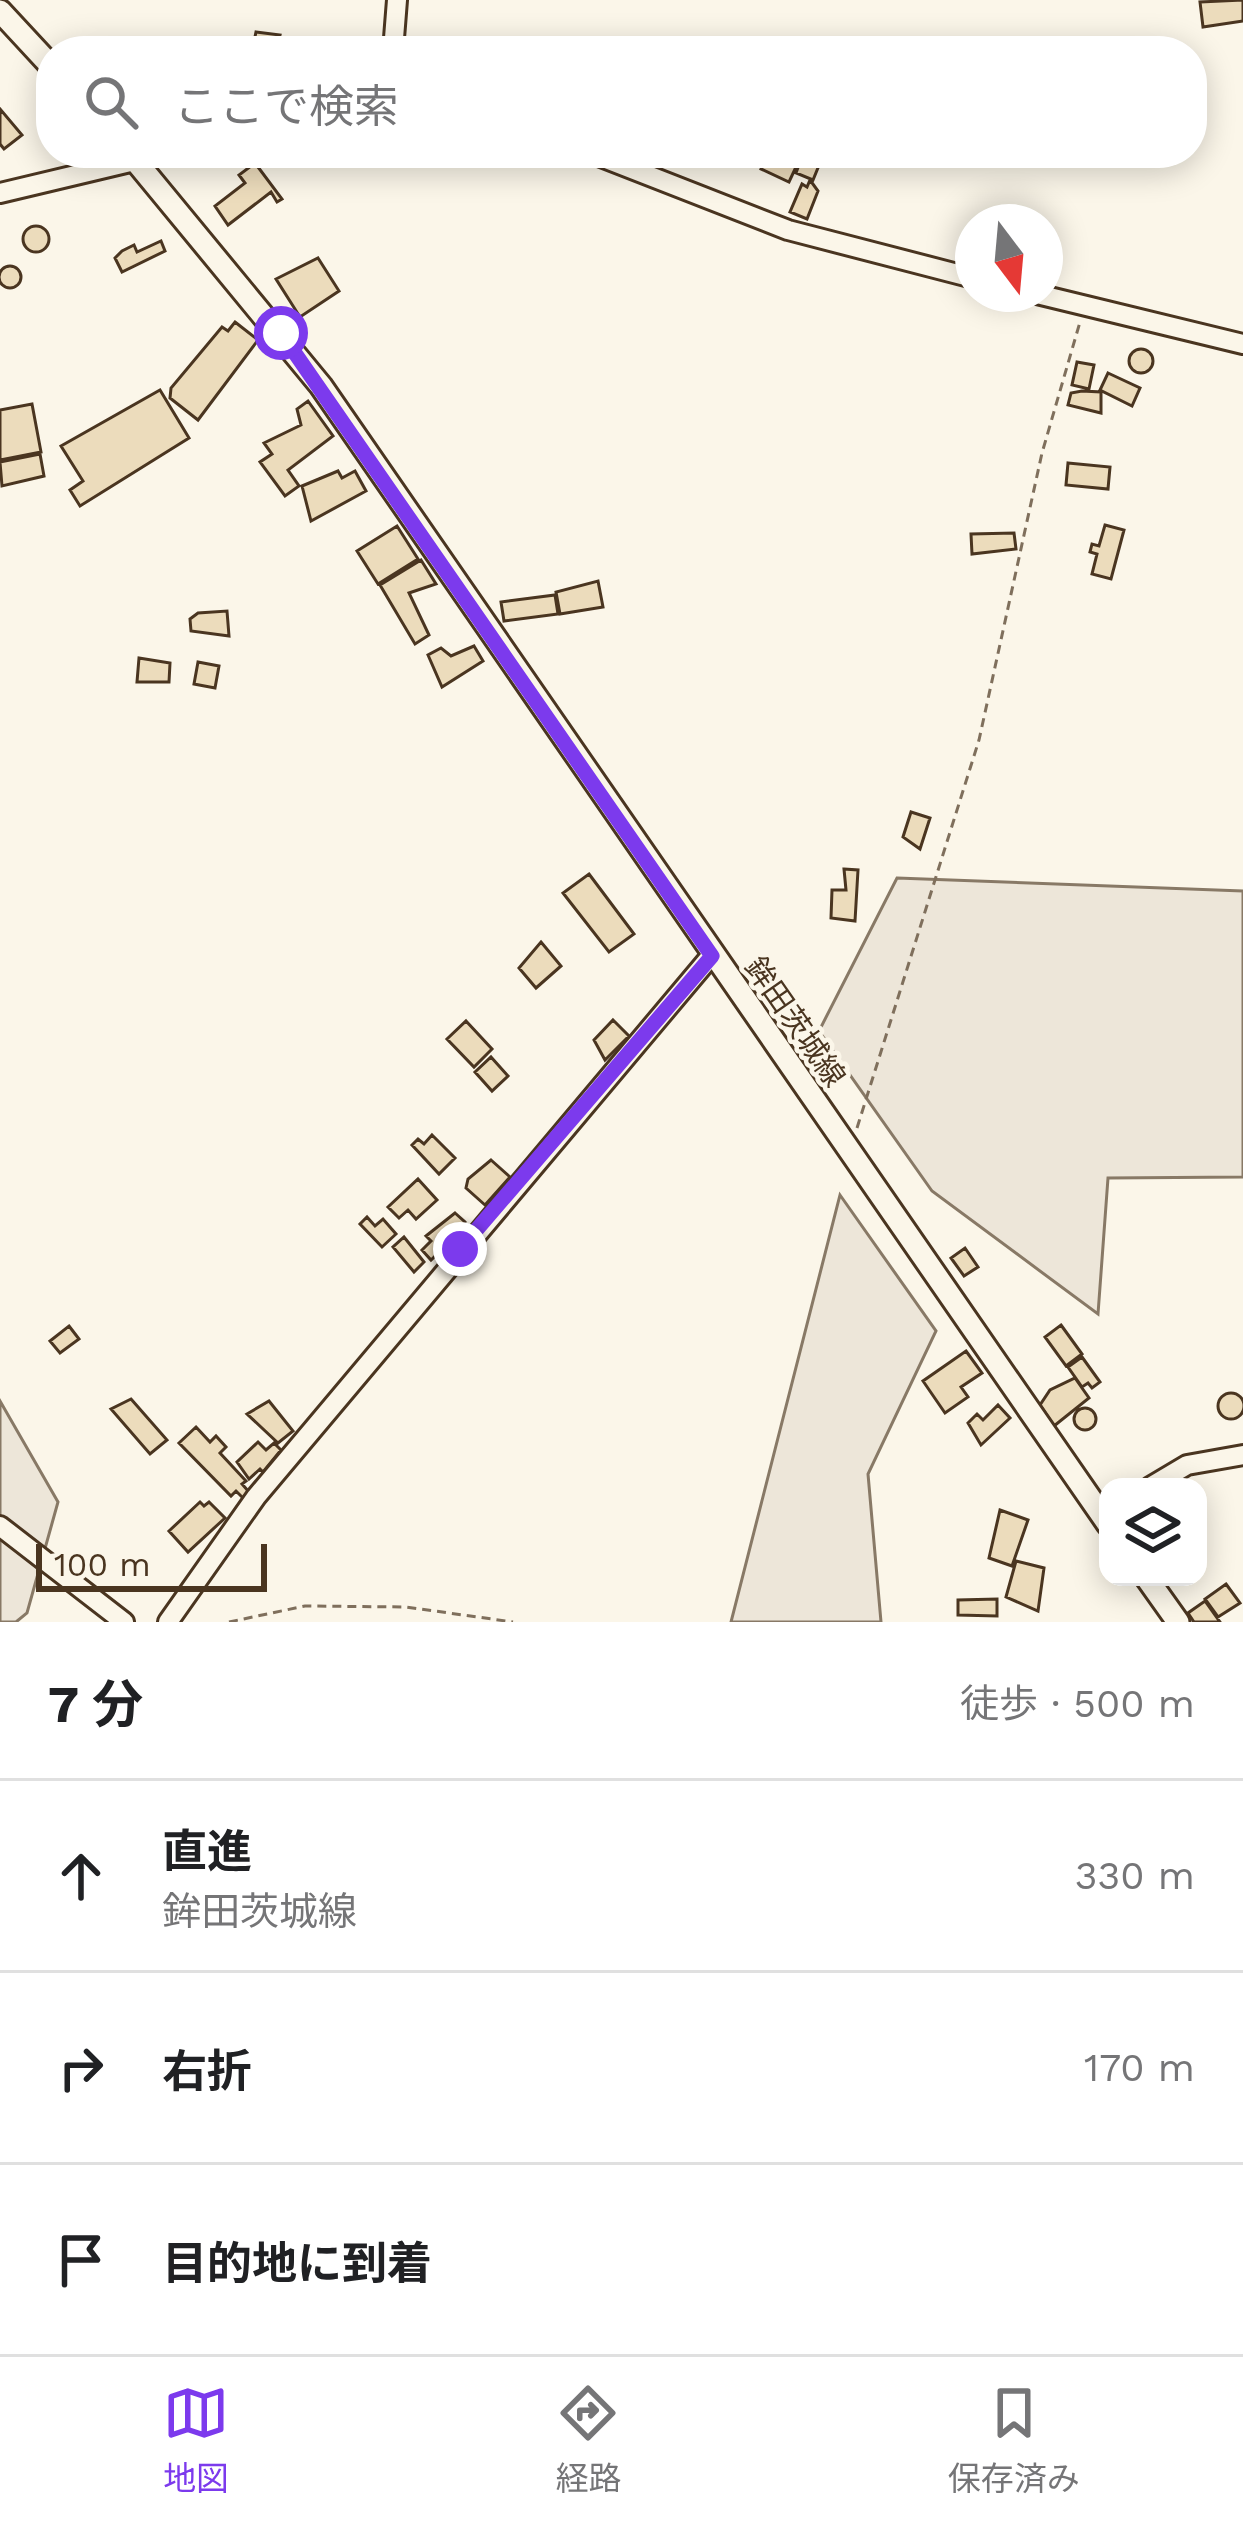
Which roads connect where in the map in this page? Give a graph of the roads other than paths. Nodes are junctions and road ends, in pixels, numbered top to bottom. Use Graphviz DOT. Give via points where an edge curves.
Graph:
graph roads {
  1 [pos="397,0"];
  2 [pos="0,11"];
  3 [pos="394,36"];
  4 [pos="36,51"];
  5 [pos="95,168"];
  6 [pos="141,168"];
  7 [pos="629,168"];
  8 [pos="0,193"];
  9 [pos="955,273"];
  10 [pos="1063,301"];
  11 [pos="1243,344"];
  12 [pos="712,956"];
  13 [pos="1243,1455"];
  14 [pos="1166,1478"];
  15 [pos="1099,1511"];
  16 [pos="0,1526"];
  17 [pos="1152,1586"];
  18 [pos="124,1622"];
  19 [pos="168,1622"];
  20 [pos="1178,1622"];
  1 -- 3 [label="street"];
  2 -- 4 [label="main road"];
  5 -- 8 [label="street"];
  6 -- 12 [label="main road, 鉾田茨城線" via="321,386"];
  7 -- 9 [label="street" via="788,230"];
  10 -- 11 [label="street"];
  12 -- 15 [label="main road, 鉾田茨城線"];
  12 -- 19 [label="street" via="270,1480"];
  13 -- 14 [label="street"];
  16 -- 18 [label="street"];
  17 -- 20 [label="main road"];
}
